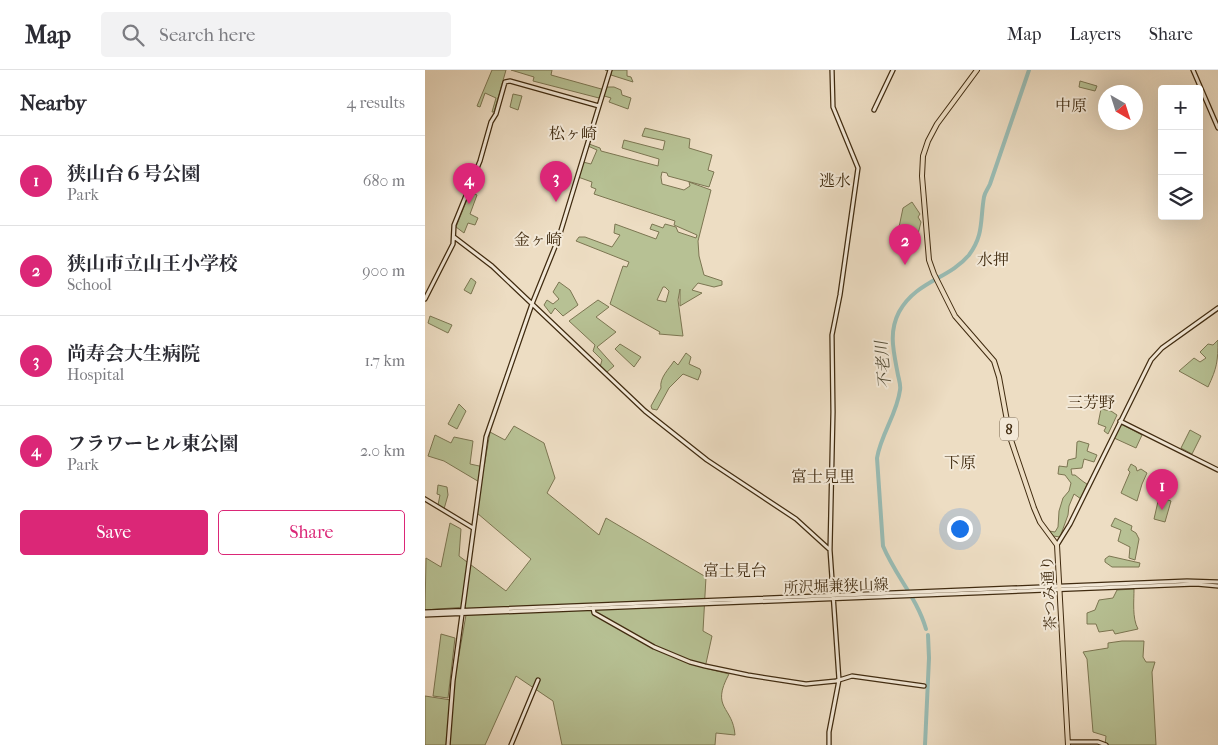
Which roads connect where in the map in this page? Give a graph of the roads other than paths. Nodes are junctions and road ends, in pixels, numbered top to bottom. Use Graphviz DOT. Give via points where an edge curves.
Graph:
graph roads {
  1 [pos="610,70"];
  2 [pos="833,70"];
  3 [pos="893,70"];
  4 [pos="977,70"];
  5 [pos="1193,70"];
  6 [pos="599,106"];
  7 [pos="874,110"];
  8 [pos="1218,128"];
  9 [pos="454,237"];
  10 [pos="425,299"];
  11 [pos="532,304"];
  12 [pos="1218,308"];
  13 [pos="1120,421"];
  14 [pos="1218,470"];
  15 [pos="425,499"];
  16 [pos="473,528"];
  17 [pos="1057,545"];
  18 [pos="830,550"];
  19 [pos="1218,584"];
  20 [pos="1059,587"];
  21 [pos="833,597"];
  22 [pos="593,608"];
  23 [pos="462,612"];
  24 [pos="425,614"];
  25 [pos="537,680"];
  26 [pos="839,680"];
  27 [pos="925,686"];
  28 [pos="1068,744"];
  29 [pos="448,745"];
  30 [pos="511,745"];
  31 [pos="829,745"];
  32 [pos="1106,745"];
  1 -- 6 [label="street"];
  2 -- 18 [label="street" via="833,107 858,168 832,335"];
  3 -- 7 [label="street"];
  4 -- 17 [label="main road, 茶つみ通り / 8" via="937,124 923,156 928,249 936,280 955,316 994,361 1010,437 1034,508"];
  5 -- 8 [label="street"];
  6 -- 9 [label="street" via="511,80 505,82 480,161 454,225"];
  6 -- 11 [label="street" via="559,238"];
  9 -- 10 [label="street"];
  9 -- 11 [label="street"];
  11 -- 16 [label="street" via="486,437"];
  11 -- 18 [label="street" via="645,411 707,460 796,519"];
  12 -- 13 [label="street" via="1154,356"];
  13 -- 14 [label="street"];
  13 -- 17 [label="street"];
  15 -- 16 [label="street"];
  16 -- 23 [label="street"];
  17 -- 20 [label="main road, 茶つみ通り"];
  18 -- 21 [label="street"];
  19 -- 20 [label="street, 所沢堀兼狭山線"];
  20 -- 21 [label="street, 所沢堀兼狭山線"];
  20 -- 28 [label="main road, 茶つみ通り"];
  21 -- 22 [label="street, 所沢堀兼狭山線"];
  21 -- 23 [label="street, 所沢堀兼狭山線"];
  21 -- 26 [label="street"];
  22 -- 23 [label="street, 所沢堀兼狭山線"];
  22 -- 26 [label="street" via="595,613 639,640 690,662 806,684"];
  23 -- 24 [label="street, 所沢堀兼狭山線"];
  23 -- 29 [label="street"];
  25 -- 30 [label="street"];
  26 -- 27 [label="street" via="856,677"];
  26 -- 31 [label="street"];
  28 -- 32 [label="street" via="1098,742"];
}
